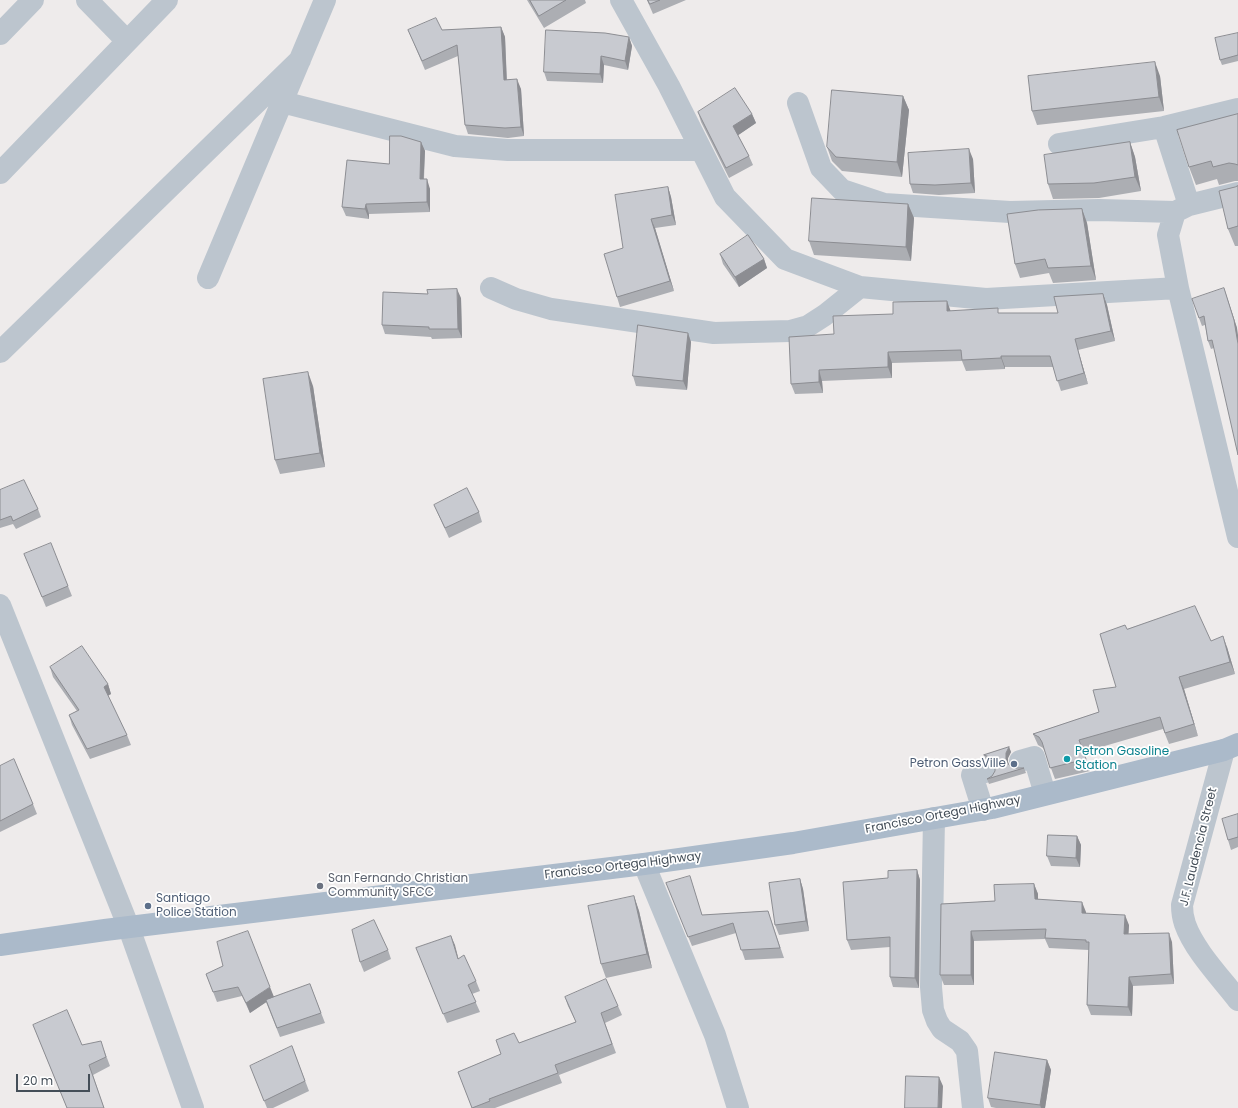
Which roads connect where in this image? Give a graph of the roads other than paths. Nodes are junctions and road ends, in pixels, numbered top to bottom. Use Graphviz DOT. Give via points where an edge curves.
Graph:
graph roads {
  1 [pos="34,0"];
  2 [pos="87,0"];
  3 [pos="167,0"];
  4 [pos="324,0"];
  5 [pos="621,0"];
  6 [pos="0,34"];
  7 [pos="127,41"];
  8 [pos="300,60"];
  9 [pos="282,102"];
  10 [pos="798,103"];
  11 [pos="1238,110"];
  12 [pos="1164,127"];
  13 [pos="1059,144"];
  14 [pos="701,150"];
  15 [pos="0,173"];
  16 [pos="1238,193"];
  17 [pos="1182,208"];
  18 [pos="208,278"];
  19 [pos="860,287"];
  20 [pos="491,288"];
  21 [pos="1178,288"];
  22 [pos="0,352"];
  23 [pos="1238,537"];
  24 [pos="0,605"];
  25 [pos="1231,747"];
  26 [pos="1020,761"];
  27 [pos="985,772"];
  28 [pos="1045,794"];
  29 [pos="983,810"];
  30 [pos="934,818"];
  31 [pos="644,864"];
  32 [pos="129,928"];
  33 [pos="0,945"];
  34 [pos="1238,1000"];
  35 [pos="193,1108"];
  36 [pos="738,1108"];
  37 [pos="973,1108"];
  1 -- 6 [label="street"];
  2 -- 7 [label="street"];
  3 -- 7 [label="street"];
  4 -- 8 [label="street"];
  5 -- 14 [label="street"];
  7 -- 15 [label="street"];
  8 -- 9 [label="street"];
  8 -- 22 [label="street"];
  9 -- 14 [label="street" via="455,146 508,150"];
  9 -- 18 [label="street"];
  10 -- 17 [label="street" via="821,168 842,190 884,204 1010,212"];
  11 -- 12 [label="street"];
  12 -- 13 [label="street"];
  12 -- 17 [label="street"];
  14 -- 19 [label="street" via="725,197 785,259"];
  16 -- 17 [label="street"];
  17 -- 21 [label="street" via="1168,235"];
  19 -- 20 [label="street" via="808,326 790,331 714,333 551,309"];
  19 -- 21 [label="street" via="986,299"];
  21 -- 23 [label="street"];
  24 -- 32 [label="street"];
  25 -- 28 [label="main road, Francisco Ortega Highway"];
  25 -- 34 [label="street, J.F. Laudencia Street" via="1182,905 1184,922 1197,948"];
  26 -- 28 [label="street" via="1034,757"];
  27 -- 29 [label="street" via="972,775"];
  28 -- 29 [label="main road, Francisco Ortega Highway"];
  29 -- 30 [label="main road, Francisco Ortega Highway"];
  30 -- 31 [label="main road, Francisco Ortega Highway" via="793,843"];
  30 -- 37 [label="street" via="931,988 933,1010 942,1029 960,1040 967,1051"];
  31 -- 32 [label="main road, Francisco Ortega Highway"];
  31 -- 36 [label="street" via="715,1035"];
  32 -- 33 [label="main road, Francisco Ortega Highway"];
  32 -- 35 [label="street"];
}
